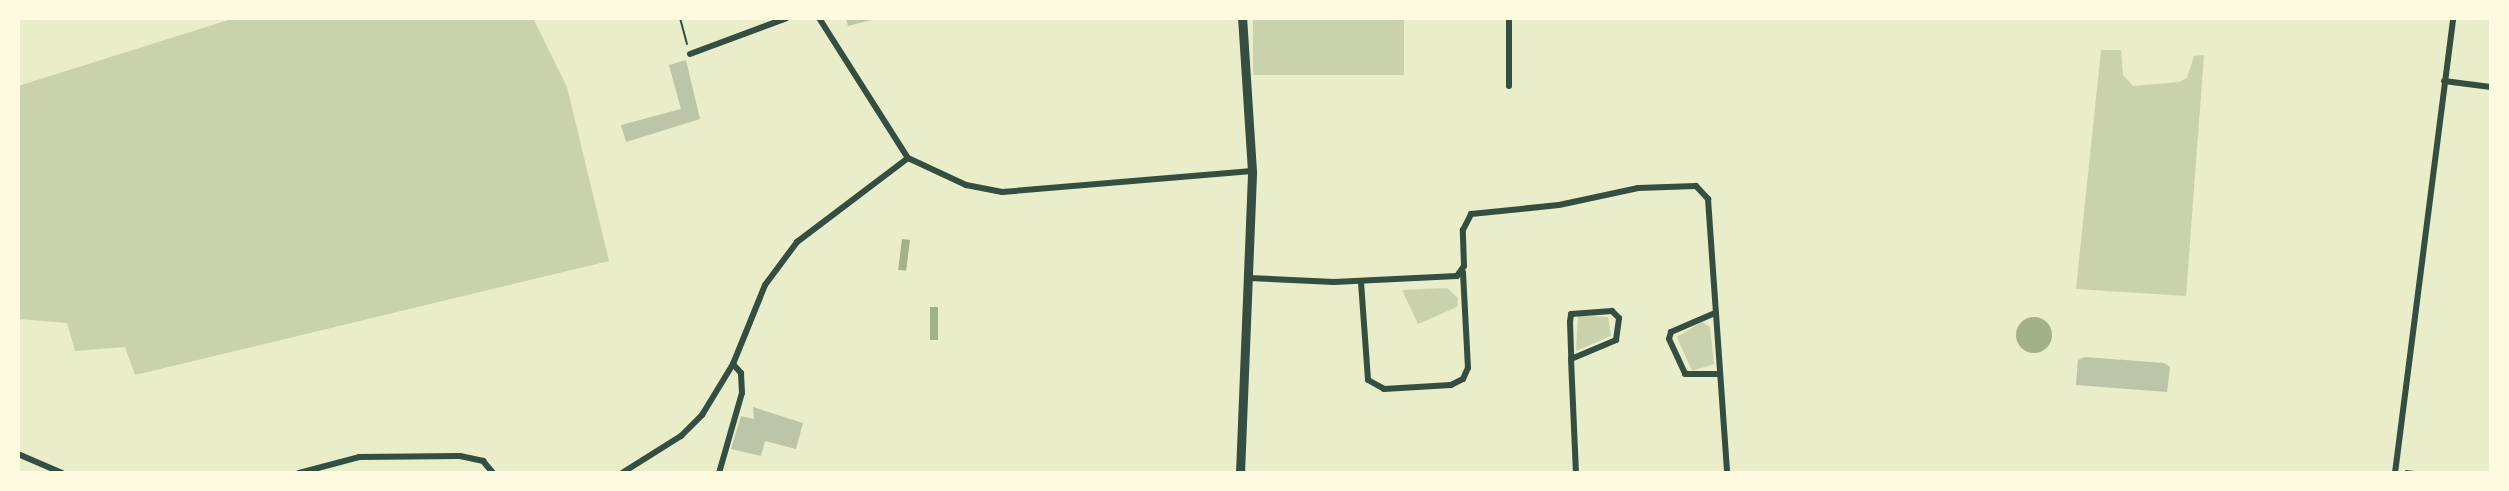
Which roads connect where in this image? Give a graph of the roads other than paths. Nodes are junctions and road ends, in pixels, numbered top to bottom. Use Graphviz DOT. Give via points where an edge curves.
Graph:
graph roads {
  1 [pos="787,18"];
  2 [pos="819,18"];
  3 [pos="1242,18"];
  4 [pos="1509,18"];
  5 [pos="2453,18"];
  6 [pos="690,54"];
  7 [pos="2444,81"];
  8 [pos="1509,86"];
  9 [pos="2491,87"];
  10 [pos="908,158"];
  11 [pos="1252,171"];
  12 [pos="1463,272"];
  13 [pos="1249,278"];
  14 [pos="1361,282"];
  15 [pos="1715,314"];
  16 [pos="1571,359"];
  17 [pos="733,364"];
  18 [pos="1718,374"];
  19 [pos="18,454"];
  20 [pos="62,473"];
  21 [pos="299,473"];
  22 [pos="494,473"];
  23 [pos="622,473"];
  24 [pos="719,473"];
  25 [pos="1240,473"];
  26 [pos="1576,473"];
  27 [pos="1726,473"];
  28 [pos="2395,473"];
  1 -- 6 [label="street"];
  2 -- 10 [label="street"];
  3 -- 11 [label="street"];
  4 -- 8 [label="street"];
  5 -- 7 [label="street"];
  7 -- 9 [label="street"];
  7 -- 28 [label="street"];
  10 -- 11 [label="street" via="966,185 1002,192"];
  10 -- 17 [label="street" via="831,214 780,262 752,311"];
  11 -- 13 [label="street"];
  12 -- 14 [label="street"];
  12 -- 14 [label="street" via="1468,368 1463,379 1451,385 1384,389 1368,380"];
  12 -- 15 [label="street" via="1463,230 1471,214 1558,205 1638,188 1696,186 1708,199"];
  13 -- 14 [label="street"];
  13 -- 25 [label="street"];
  15 -- 18 [label="street"];
  15 -- 18 [label="street" via="1671,332 1669,339 1685,374"];
  16 -- 16 [label="street" via="1616,340 1619,318 1612,310 1571,315"];
  16 -- 26 [label="street"];
  17 -- 23 [label="street" via="702,415 681,436"];
  17 -- 24 [label="street" via="741,373 742,393"];
  18 -- 27 [label="street"];
  19 -- 20 [label="street"];
  21 -- 22 [label="street" via="358,457 460,456 483,461"];
}
